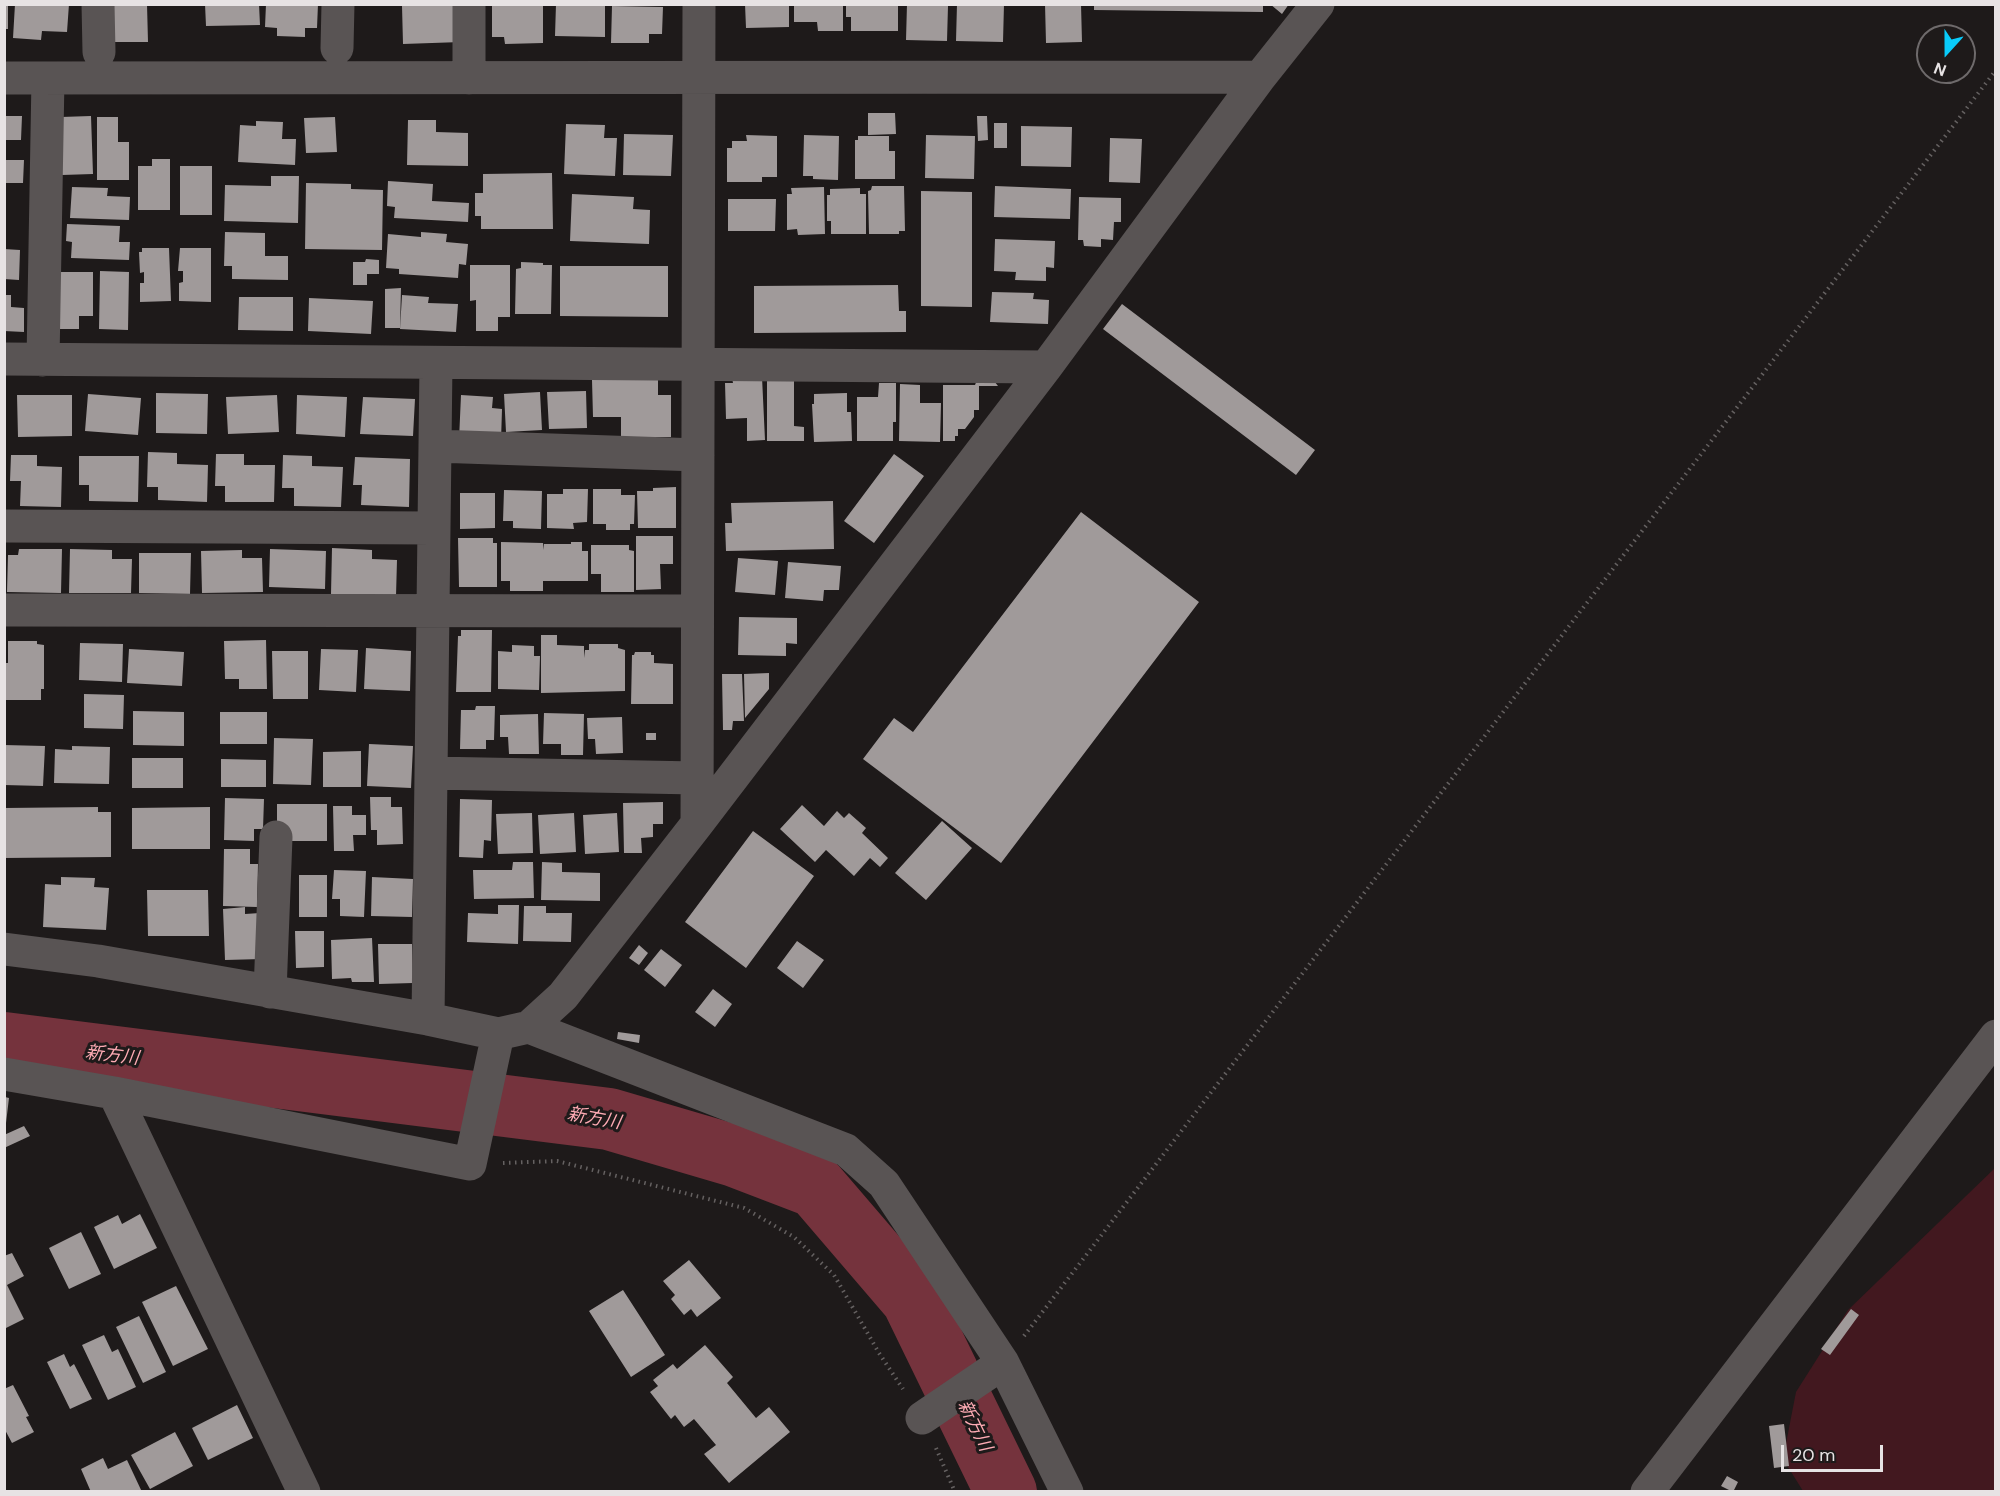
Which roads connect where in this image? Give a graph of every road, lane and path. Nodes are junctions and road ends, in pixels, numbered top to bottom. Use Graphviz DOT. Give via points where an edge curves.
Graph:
graph roads {
  1 [pos="98,4"];
  2 [pos="338,4"];
  3 [pos="469,4"];
  4 [pos="699,4"];
  5 [pos="1318,4"];
  6 [pos="337,48"];
  7 [pos="99,52"];
  8 [pos="1995,70"];
  9 [pos="1260,77"];
  10 [pos="4,78"];
  11 [pos="48,78"];
  12 [pos="469,78"];
  13 [pos="699,78"];
  14 [pos="4,359"];
  15 [pos="43,360"];
  16 [pos="436,363"];
  17 [pos="698,364"];
  18 [pos="1046,367"];
  19 [pos="435,446"];
  20 [pos="698,454"];
  21 [pos="4,526"];
  22 [pos="434,528"];
  23 [pos="4,610"];
  24 [pos="433,610"];
  25 [pos="697,611"];
  26 [pos="431,773"];
  27 [pos="697,778"];
  28 [pos="697,824"];
  29 [pos="276,837"];
  30 [pos="4,949"];
  31 [pos="270,992"];
  32 [pos="428,1019"];
  33 [pos="514,1030"];
  34 [pos="1995,1036"];
  35 [pos="4,1074"];
  36 [pos="114,1093"];
  37 [pos="470,1164"];
  38 [pos="1003,1362"];
  39 [pos="922,1418"];
  40 [pos="304,1491"];
  41 [pos="955,1491"];
  42 [pos="1067,1491"];
  43 [pos="1647,1491"];
  1 -- 7 [label="street"];
  2 -- 6 [label="street"];
  3 -- 12 [label="street"];
  4 -- 13 [label="street"];
  5 -- 9 [label="street"];
  8 -- 38 [label="path"];
  9 -- 13 [label="street"];
  9 -- 18 [label="street"];
  10 -- 11 [label="street"];
  11 -- 12 [label="street"];
  11 -- 15 [label="street"];
  12 -- 13 [label="street"];
  13 -- 17 [label="street"];
  14 -- 15 [label="street"];
  15 -- 16 [label="street"];
  16 -- 17 [label="street"];
  16 -- 19 [label="street"];
  17 -- 18 [label="street"];
  17 -- 20 [label="street"];
  18 -- 28 [label="street"];
  19 -- 20 [label="street"];
  19 -- 22 [label="street"];
  20 -- 25 [label="street"];
  21 -- 22 [label="street"];
  22 -- 24 [label="street"];
  23 -- 24 [label="street"];
  24 -- 25 [label="street"];
  24 -- 26 [label="street"];
  25 -- 27 [label="street"];
  26 -- 27 [label="street"];
  26 -- 32 [label="street"];
  27 -- 28 [label="street"];
  28 -- 33 [label="street" via="563,996"];
  29 -- 31 [label="street"];
  30 -- 31 [label="street" via="98,961"];
  31 -- 32 [label="street"];
  32 -- 33 [label="street"];
  33 -- 37 [label="street"];
  33 -- 38 [label="street" via="846,1150 884,1184"];
  34 -- 43 [label="street"];
  35 -- 36 [label="street"];
  36 -- 37 [label="street"];
  36 -- 40 [label="street"];
  37 -- 39 [label="path" via="557,1161 744,1208 794,1237 834,1275"];
  38 -- 39 [label="street"];
  38 -- 42 [label="street"];
  39 -- 41 [label="path"];
}
